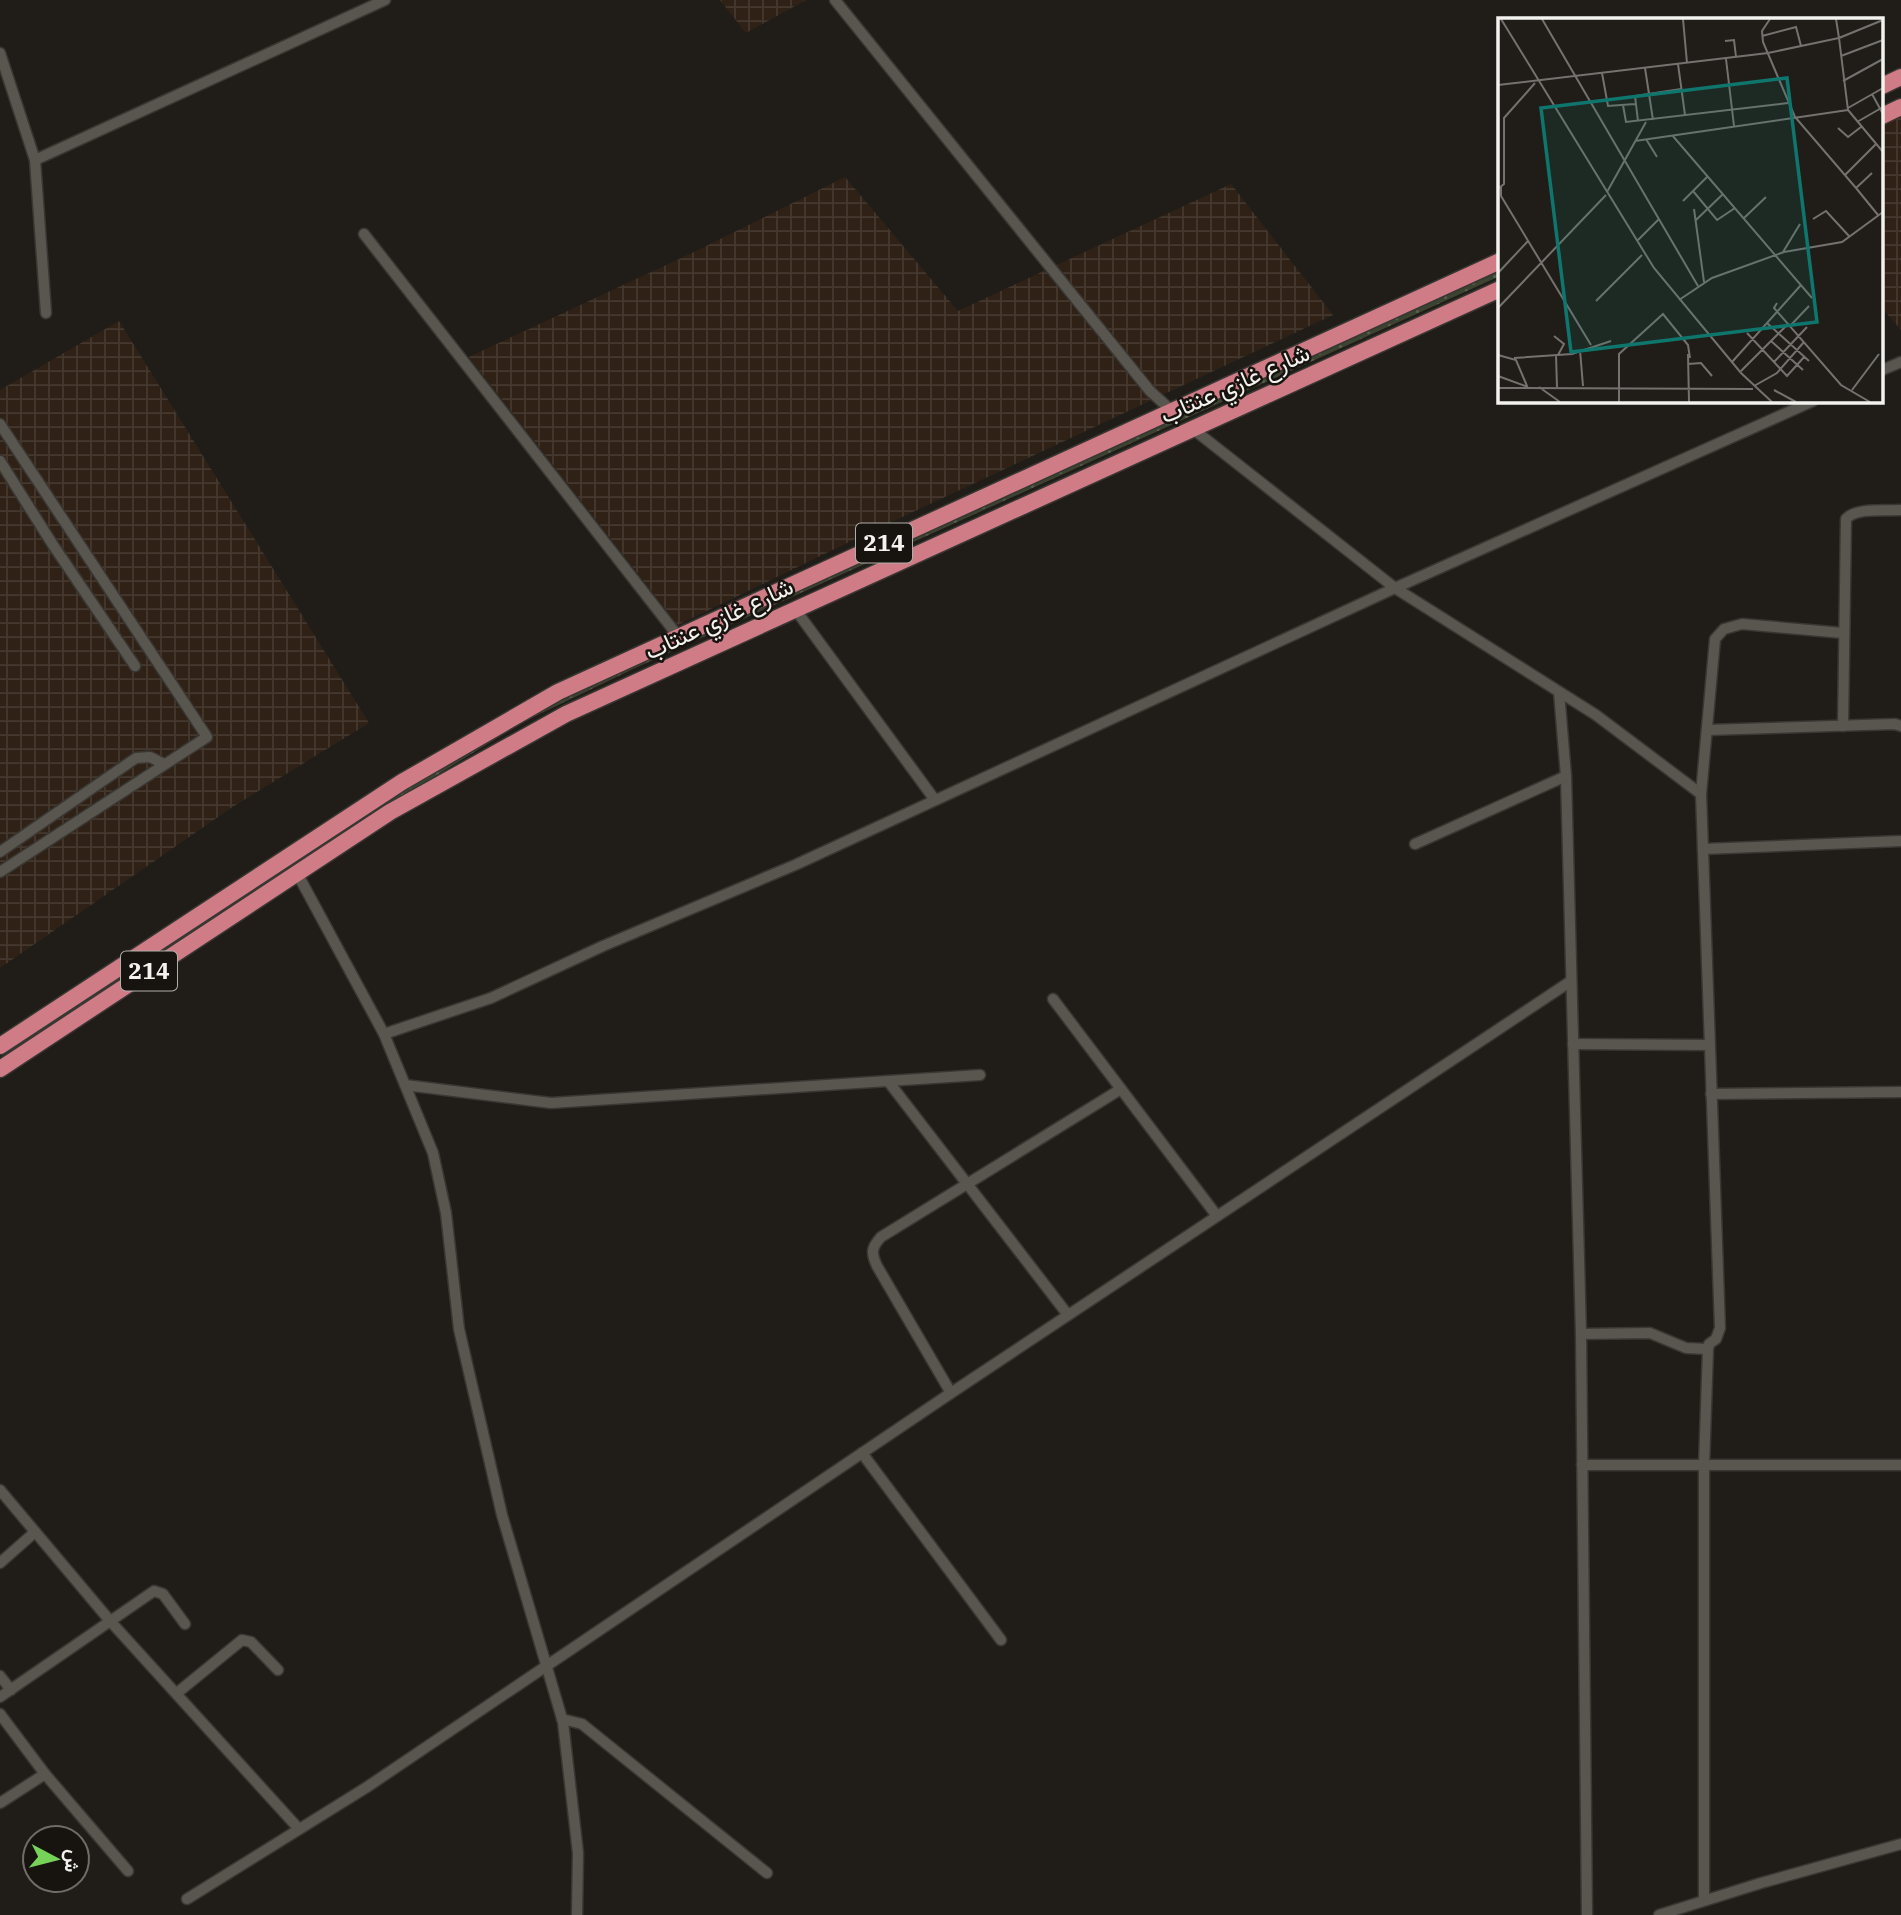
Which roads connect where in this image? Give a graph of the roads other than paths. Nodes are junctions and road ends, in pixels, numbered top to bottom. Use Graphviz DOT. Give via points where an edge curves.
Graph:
graph roads {
  1 [pos="385,0"];
  2 [pos="835,0"];
  3 [pos="0,52"];
  4 [pos="2,67"];
  5 [pos="1901,77"];
  6 [pos="1884,85"];
  7 [pos="1901,107"];
  8 [pos="1884,115"];
  9 [pos="35,160"];
  10 [pos="364,234"];
  11 [pos="1498,262"];
  12 [pos="1498,290"];
  13 [pos="46,313"];
  14 [pos="1901,362"];
  15 [pos="1884,369"];
  16 [pos="1812,402"];
  17 [pos="1172,411"];
  18 [pos="0,424"];
  19 [pos="1193,429"];
  20 [pos="0,461"];
  21 [pos="1901,510"];
  22 [pos="1395,589"];
  23 [pos="795,609"];
  24 [pos="1843,633"];
  25 [pos="678,636"];
  26 [pos="135,666"];
  27 [pos="1559,692"];
  28 [pos="1843,726"];
  29 [pos="1901,726"];
  30 [pos="1707,730"];
  31 [pos="164,764"];
  32 [pos="1566,776"];
  33 [pos="1701,794"];
  34 [pos="935,800"];
  35 [pos="1901,841"];
  36 [pos="1415,844"];
  37 [pos="1703,849"];
  38 [pos="0,852"];
  39 [pos="0,872"];
  40 [pos="297,873"];
  41 [pos="1571,981"];
  42 [pos="1052,999"];
  43 [pos="384,1034"];
  44 [pos="1573,1044"];
  45 [pos="1709,1045"];
  46 [pos="0,1046"];
  47 [pos="0,1069"];
  48 [pos="980,1075"];
  49 [pos="888,1081"];
  50 [pos="405,1085"];
  51 [pos="1121,1089"];
  52 [pos="1901,1092"];
  53 [pos="1711,1094"];
  54 [pos="967,1184"];
  55 [pos="1217,1216"];
  56 [pos="1068,1315"];
  57 [pos="1581,1334"];
  58 [pos="1708,1349"];
  59 [pos="951,1393"];
  60 [pos="862,1453"];
  61 [pos="1582,1465"];
  62 [pos="1901,1465"];
  63 [pos="1704,1466"];
  64 [pos="0,1490"];
  65 [pos="35,1532"];
  66 [pos="0,1563"];
  67 [pos="111,1622"];
  68 [pos="185,1624"];
  69 [pos="1002,1640"];
  70 [pos="547,1668"];
  71 [pos="278,1670"];
  72 [pos="0,1676"];
  73 [pos="11,1690"];
  74 [pos="177,1693"];
  75 [pos="0,1697"];
  76 [pos="0,1714"];
  77 [pos="562,1719"];
  78 [pos="45,1774"];
  79 [pos="0,1803"];
  80 [pos="299,1829"];
  81 [pos="1901,1844"];
  82 [pos="128,1871"];
  83 [pos="766,1873"];
  84 [pos="187,1899"];
  85 [pos="1704,1900"];
  86 [pos="577,1915"];
  87 [pos="1587,1915"];
  88 [pos="1659,1915"];
  1 -- 9 [label="street"];
  2 -- 17 [label="street" via="1150,391"];
  3 -- 4 [label="street"];
  4 -- 9 [label="street"];
  5 -- 6 [label="highway"];
  7 -- 8 [label="highway"];
  9 -- 13 [label="street"];
  10 -- 25 [label="street"];
  11 -- 17 [label="highway, 214"];
  12 -- 19 [label="highway, شارع غازي عنتاب / 214"];
  14 -- 15 [label="street"];
  16 -- 22 [label="street"];
  17 -- 25 [label="highway, 214"];
  18 -- 31 [label="street" via="207,737"];
  19 -- 22 [label="street"];
  19 -- 23 [label="highway, شارع غازي عنتاب / 214"];
  20 -- 26 [label="street"];
  21 -- 24 [label="street" via="1850,514 1846,519"];
  22 -- 27 [label="street"];
  22 -- 34 [label="street"];
  23 -- 34 [label="street"];
  23 -- 40 [label="highway, شارع غازي عنتاب / 214" via="566,714 390,812"];
  24 -- 28 [label="street"];
  24 -- 30 [label="street" via="1742,624 1724,629 1715,639"];
  25 -- 46 [label="highway, 214" via="558,692 402,782"];
  27 -- 32 [label="street"];
  27 -- 33 [label="street"];
  28 -- 29 [label="street"];
  28 -- 30 [label="street"];
  30 -- 33 [label="street"];
  31 -- 38 [label="street" via="150,757 136,758"];
  31 -- 39 [label="street"];
  32 -- 36 [label="street"];
  32 -- 41 [label="street"];
  33 -- 37 [label="street"];
  34 -- 43 [label="street" via="491,998"];
  35 -- 37 [label="street"];
  37 -- 45 [label="street"];
  40 -- 43 [label="street"];
  40 -- 47 [label="highway, شارع غازي عنتاب / 214"];
  41 -- 44 [label="street"];
  41 -- 55 [label="street"];
  42 -- 51 [label="street"];
  43 -- 50 [label="street"];
  44 -- 45 [label="street"];
  44 -- 57 [label="street"];
  45 -- 53 [label="street"];
  48 -- 49 [label="street"];
  49 -- 50 [label="street" via="551,1103"];
  49 -- 54 [label="street"];
  50 -- 70 [label="street" via="433,1153 446,1213 459,1329 502,1515"];
  51 -- 54 [label="street"];
  51 -- 55 [label="street"];
  52 -- 53 [label="street"];
  53 -- 58 [label="street" via="1720,1328"];
  54 -- 56 [label="street"];
  54 -- 59 [label="street" via="881,1237 872,1255"];
  55 -- 56 [label="street"];
  56 -- 59 [label="street"];
  57 -- 58 [label="street" via="1650,1333 1686,1348"];
  57 -- 61 [label="street"];
  58 -- 63 [label="street"];
  59 -- 60 [label="street"];
  60 -- 69 [label="street"];
  60 -- 70 [label="street"];
  61 -- 63 [label="street"];
  61 -- 87 [label="street"];
  62 -- 63 [label="street"];
  63 -- 85 [label="street"];
  64 -- 65 [label="street"];
  65 -- 66 [label="street"];
  65 -- 67 [label="street"];
  67 -- 68 [label="street" via="155,1591 163,1594"];
  67 -- 73 [label="street"];
  67 -- 74 [label="street"];
  70 -- 77 [label="street"];
  70 -- 80 [label="street"];
  71 -- 74 [label="street" via="251,1642 242,1640"];
  72 -- 73 [label="street"];
  73 -- 75 [label="street"];
  74 -- 80 [label="street"];
  76 -- 78 [label="street"];
  77 -- 83 [label="street" via="582,1724"];
  77 -- 86 [label="street" via="578,1853"];
  78 -- 79 [label="street"];
  78 -- 82 [label="street"];
  80 -- 84 [label="street"];
  81 -- 85 [label="street"];
  85 -- 88 [label="street"];
}
